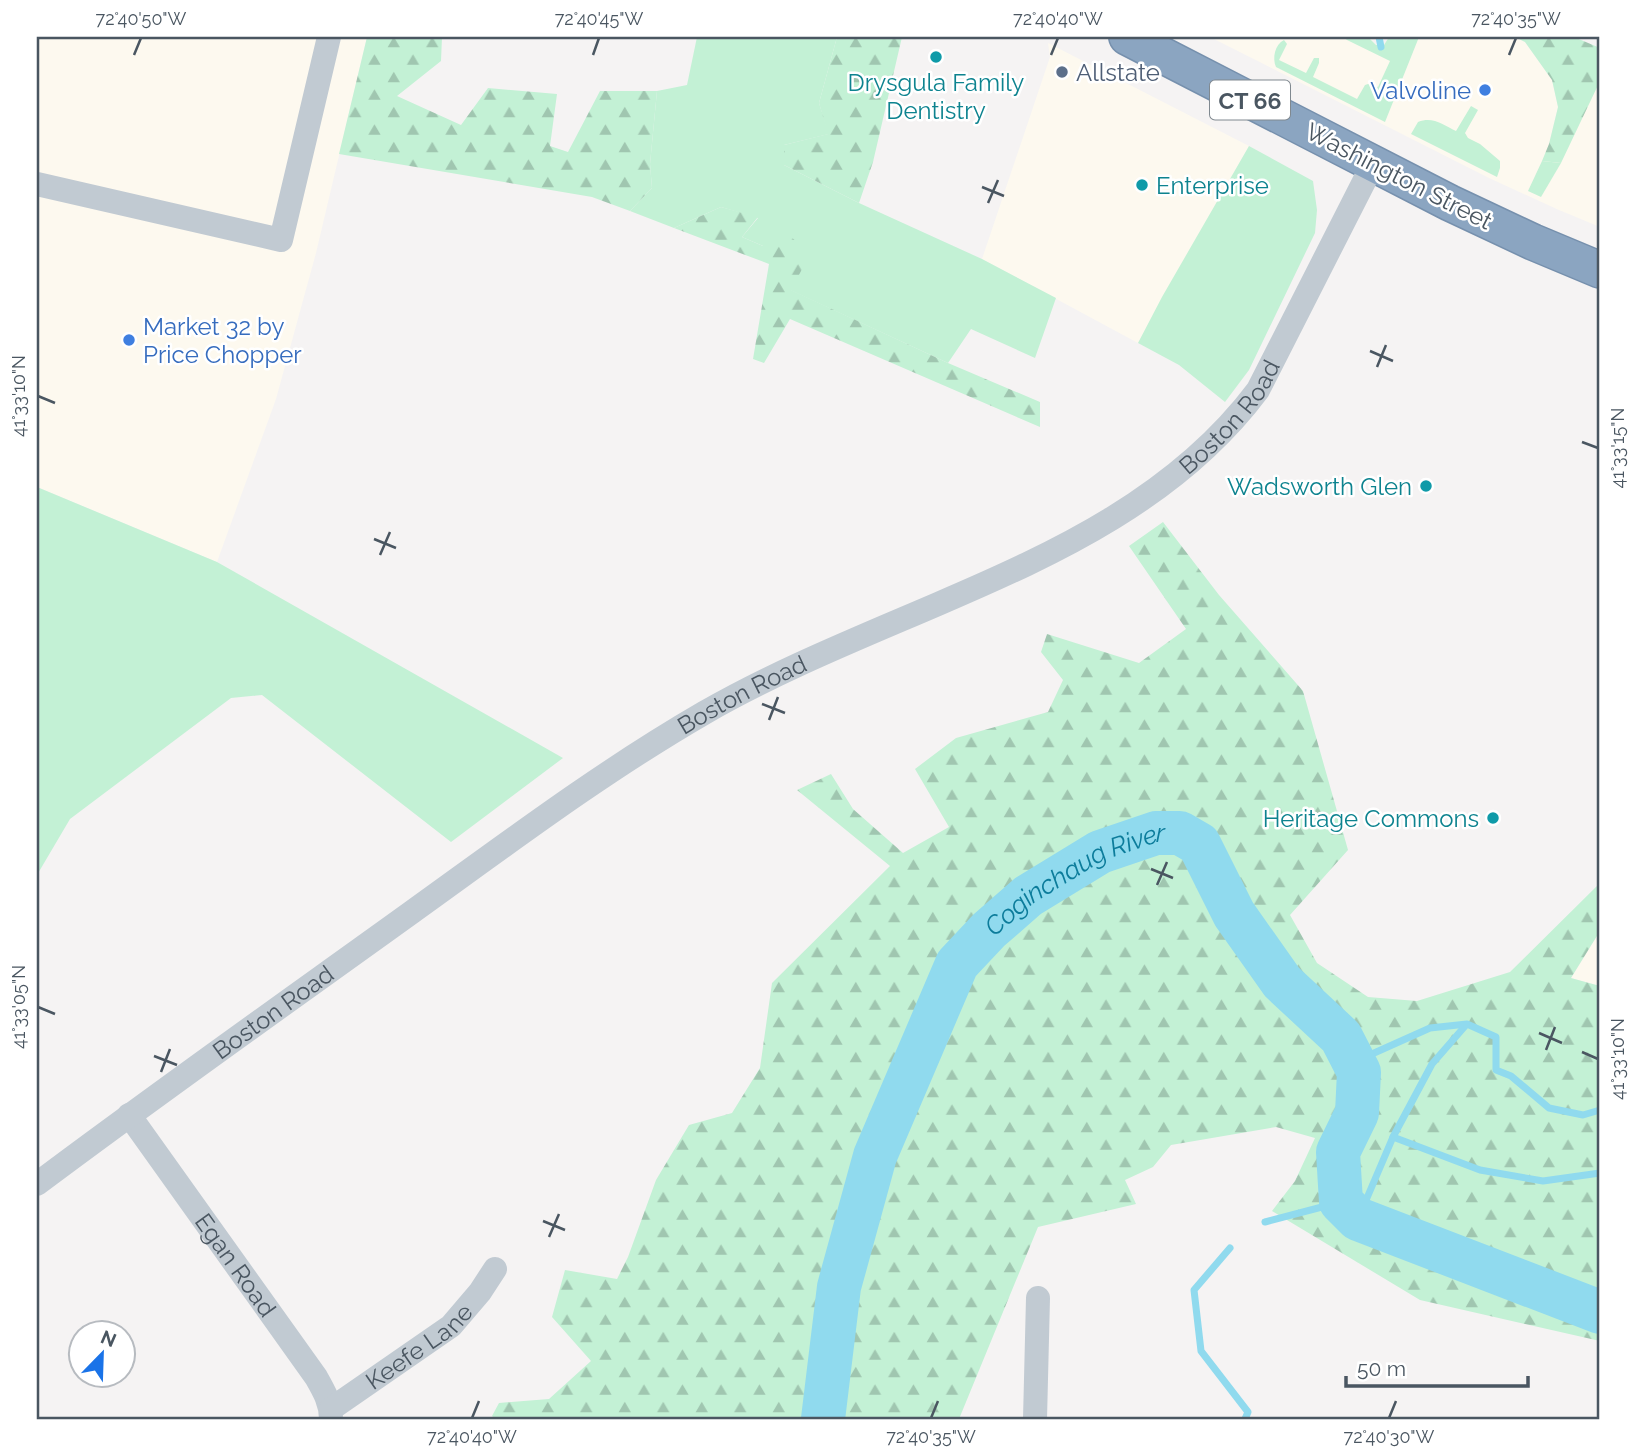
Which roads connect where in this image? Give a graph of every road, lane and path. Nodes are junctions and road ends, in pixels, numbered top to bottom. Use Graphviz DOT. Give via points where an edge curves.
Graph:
graph roads {
  1 [pos="329,37"];
  2 [pos="1126,37"];
  3 [pos="1373,164"];
  4 [pos="37,184"];
  5 [pos="1600,270"];
  6 [pos="129,1115"];
  7 [pos="37,1184"];
  8 [pos="495,1269"];
  9 [pos="1038,1298"];
  10 [pos="331,1414"];
  11 [pos="1035,1419"];
  1 -- 4 [label="street" via="281,240"];
  2 -- 3 [label="highway, Washington Street / CT 66"];
  3 -- 5 [label="highway, Washington Street / CT 66" via="1499,227"];
  3 -- 6 [label="street, Boston Road" via="1258,390 1218,438 1168,481 1023,568 809,659 705,712 597,779"];
  6 -- 7 [label="street, Boston Road"];
  6 -- 10 [label="street, Egan Road" via="316,1377"];
  8 -- 10 [label="street, Keefe Lane" via="451,1326"];
  9 -- 11 [label="street"];
}
